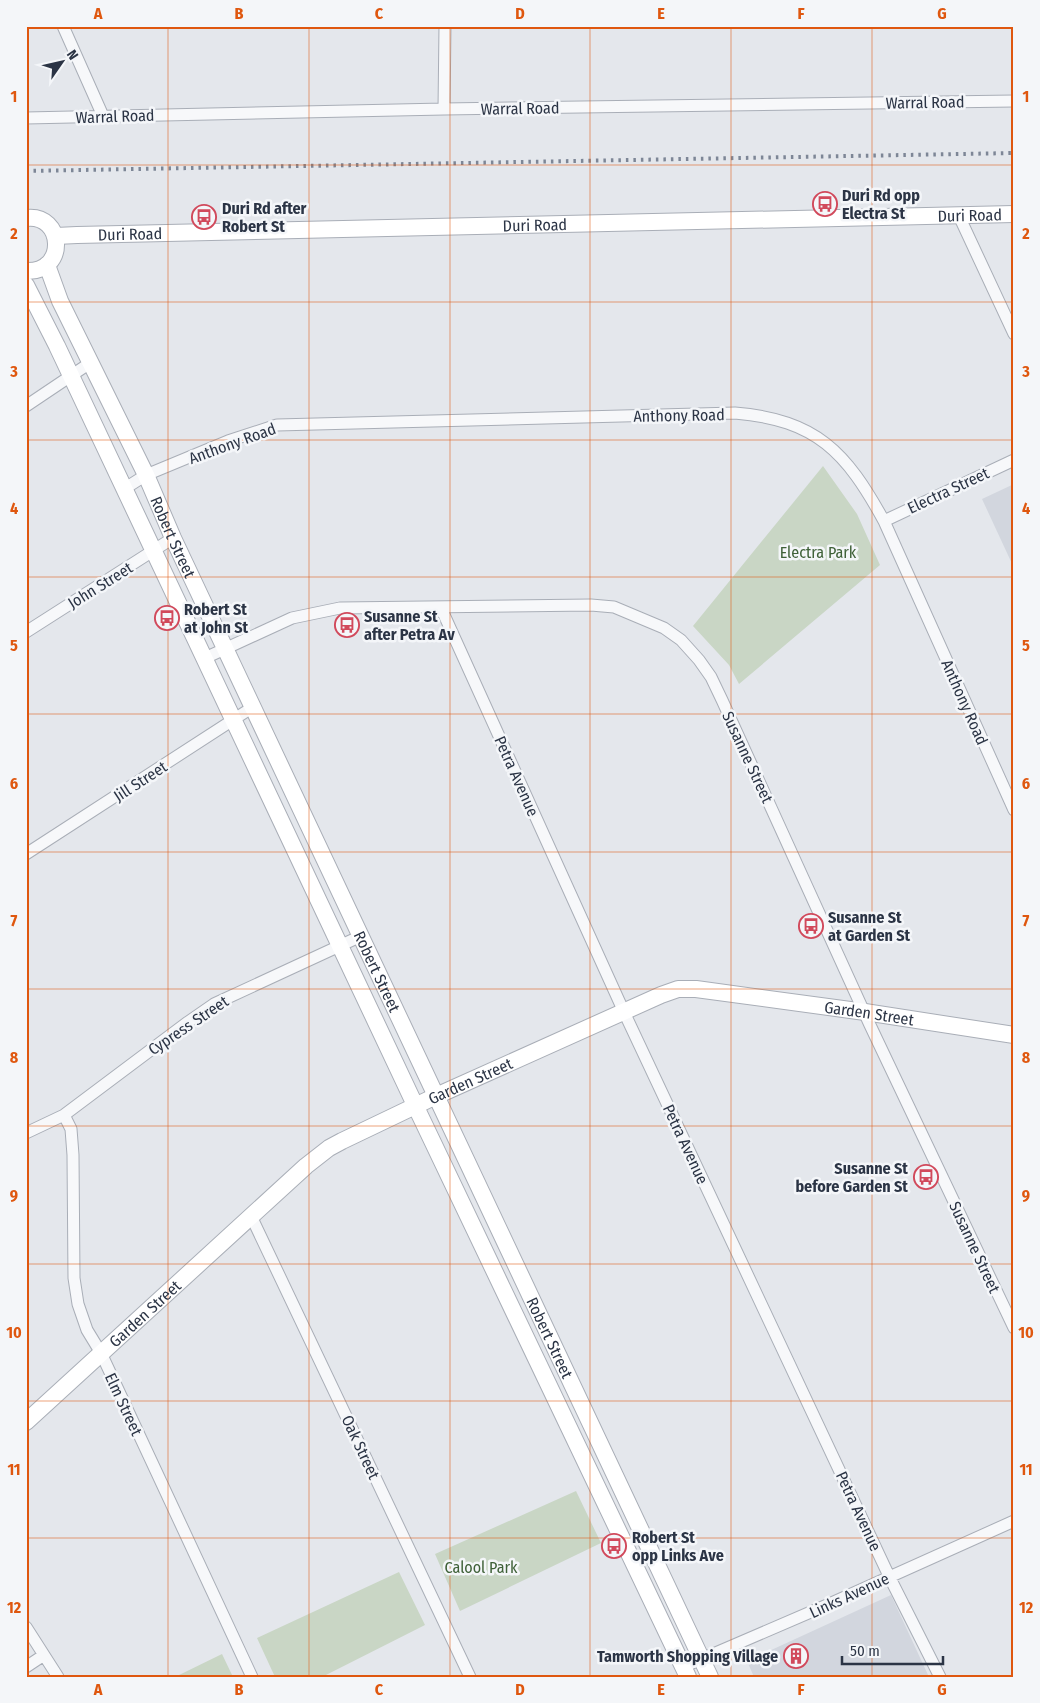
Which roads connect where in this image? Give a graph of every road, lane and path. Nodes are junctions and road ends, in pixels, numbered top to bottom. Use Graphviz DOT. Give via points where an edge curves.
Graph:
graph roads {
  1 [pos="63,26"];
  2 [pos="445,26"];
  3 [pos="1014,101"];
  4 [pos="444,109"];
  5 [pos="103,116"];
  6 [pos="26,118"];
  7 [pos="1014,214"];
  8 [pos="958,216"];
  9 [pos="26,218"];
  10 [pos="56,236"];
  11 [pos="47,265"];
  12 [pos="26,270"];
  13 [pos="26,285"];
  14 [pos="1014,334"];
  15 [pos="90,363"];
  16 [pos="71,376"];
  17 [pos="26,406"];
  18 [pos="1014,460"];
  19 [pos="146,475"];
  20 [pos="124,489"];
  21 [pos="884,521"];
  22 [pos="173,538"];
  23 [pos="153,551"];
  24 [pos="441,608"];
  25 [pos="26,632"];
  26 [pos="226,648"];
  27 [pos="205,658"];
  28 [pos="253,707"];
  29 [pos="234,720"];
  30 [pos="1014,810"];
  31 [pos="26,854"];
  32 [pos="361,936"];
  33 [pos="340,946"];
  34 [pos="624,1012"];
  35 [pos="864,1012"];
  36 [pos="1014,1035"];
  37 [pos="436,1096"];
  38 [pos="416,1107"];
  39 [pos="64,1115"];
  40 [pos="26,1133"];
  41 [pos="251,1216"];
  42 [pos="1014,1328"];
  43 [pos="101,1353"];
  44 [pos="26,1422"];
  45 [pos="1014,1520"];
  46 [pos="889,1576"];
  47 [pos="26,1627"];
  48 [pos="44,1655"];
  49 [pos="702,1660"];
  50 [pos="26,1667"];
  51 [pos="685,1672"];
  52 [pos="58,1677"];
  53 [pos="252,1677"];
  54 [pos="470,1677"];
  55 [pos="710,1677"];
  56 [pos="940,1677"];
  1 -- 5 [label="street"];
  2 -- 4 [label="street"];
  3 -- 4 [label="street, Warral Road"];
  4 -- 5 [label="street, Warral Road"];
  5 -- 6 [label="street, Warral Road"];
  7 -- 8 [label="street, Duri Road"];
  8 -- 10 [label="street, Duri Road"];
  8 -- 14 [label="street"];
  9 -- 10 [label="street" via="46,222"];
  10 -- 11 [label="street" via="56,252"];
  11 -- 12 [label="street"];
  11 -- 15 [label="street, Robert Street" via="60,301"];
  13 -- 16 [label="street, Robert Street"];
  15 -- 16 [label="street"];
  15 -- 19 [label="street, Robert Street"];
  16 -- 17 [label="street"];
  16 -- 20 [label="street, Robert Street"];
  18 -- 21 [label="street, Electra Street"];
  19 -- 20 [label="street, Anthony Road"];
  19 -- 21 [label="street, Anthony Road" via="228,441 277,425 753,415 799,426 819,438 840,455 858,477"];
  19 -- 22 [label="street, Robert Street"];
  20 -- 23 [label="street, Robert Street"];
  21 -- 30 [label="street, Anthony Road"];
  22 -- 23 [label="street, John Street"];
  22 -- 26 [label="street, Robert Street"];
  23 -- 25 [label="street, John Street"];
  23 -- 27 [label="street, Robert Street"];
  24 -- 26 [label="street, Susanne Street" via="340,608 292,618"];
  24 -- 34 [label="street, Petra Avenue"];
  24 -- 35 [label="street, Susanne Street" via="591,605 614,608 664,628 680,640 711,677"];
  26 -- 27 [label="street, Susanne Street"];
  26 -- 28 [label="street, Robert Street"];
  27 -- 29 [label="street, Robert Street"];
  28 -- 29 [label="street, Jill Street"];
  28 -- 32 [label="street, Robert Street"];
  29 -- 31 [label="street, Jill Street"];
  29 -- 33 [label="street, Robert Street"];
  32 -- 33 [label="street, Cypress Street"];
  32 -- 37 [label="street, Robert Street"];
  33 -- 38 [label="street, Robert Street"];
  33 -- 39 [label="street, Cypress Street" via="214,1004"];
  34 -- 35 [label="street, Garden Street" via="666,993 687,988"];
  34 -- 37 [label="street, Garden Street"];
  34 -- 46 [label="street, Petra Avenue"];
  35 -- 36 [label="street, Garden Street"];
  35 -- 42 [label="street, Susanne Street"];
  37 -- 38 [label="street, Garden Street"];
  37 -- 49 [label="street, Robert Street"];
  38 -- 41 [label="street, Garden Street" via="328,1148"];
  38 -- 51 [label="street, Robert Street"];
  39 -- 40 [label="street, Cypress Street"];
  39 -- 43 [label="street, Elm Street" via="71,1129 73,1155 74,1278 78,1304 87,1330"];
  41 -- 43 [label="street, Garden Street"];
  41 -- 54 [label="street, Oak Street"];
  43 -- 44 [label="street, Garden Street"];
  43 -- 53 [label="street, Elm Street"];
  45 -- 46 [label="street, Links Avenue"];
  46 -- 49 [label="street, Links Avenue"];
  46 -- 56 [label="street, Petra Avenue"];
  47 -- 48 [label="street"];
  48 -- 50 [label="street"];
  48 -- 52 [label="street"];
  49 -- 51 [label="street, Links Avenue"];
  49 -- 55 [label="street, Robert Street"];
}
